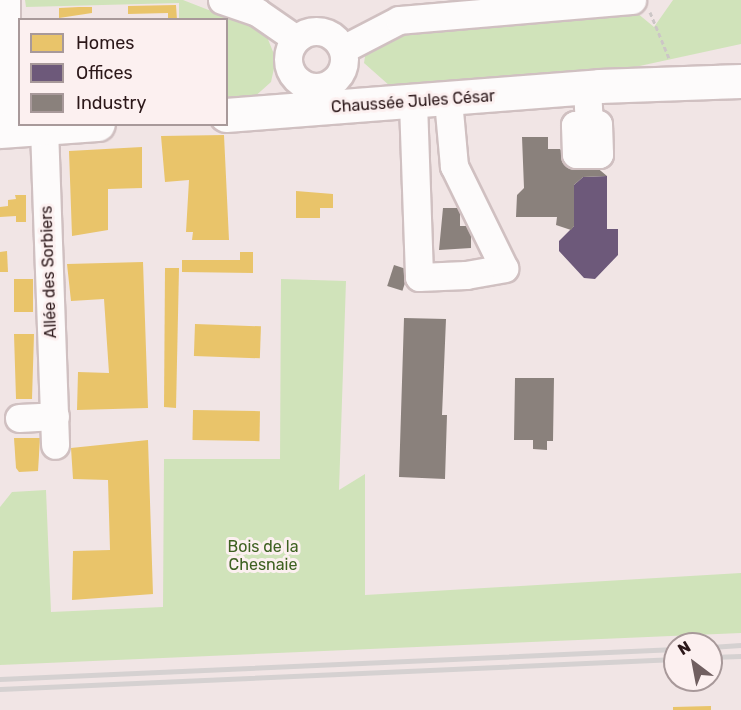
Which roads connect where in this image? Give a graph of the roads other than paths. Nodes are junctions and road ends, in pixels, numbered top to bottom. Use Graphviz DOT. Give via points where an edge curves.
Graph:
graph roads {
  1 [pos="6,0"];
  2 [pos="222,0"];
  3 [pos="640,5"];
  4 [pos="396,10"];
  5 [pos="296,39"];
  6 [pos="342,61"];
  7 [pos="741,61"];
  8 [pos="293,75"];
  9 [pos="741,81"];
  10 [pos="593,87"];
  11 [pos="448,100"];
  12 [pos="413,103"];
  13 [pos="380,106"];
  14 [pos="270,112"];
  15 [pos="228,115"];
  16 [pos="589,125"];
  17 [pos="71,126"];
  18 [pos="44,128"];
  19 [pos="4,130"];
  20 [pos="55,417"];
  21 [pos="19,418"];
  22 [pos="55,445"];
  1 -- 19 [label="street"];
  2 -- 5 [label="street" via="256,12"];
  3 -- 4 [label="street"];
  4 -- 6 [label="street"];
  5 -- 6 [label="street" via="310,31 326,32"];
  5 -- 8 [label="street" via="289,52"];
  6 -- 8 [label="street" via="334,81 317,87 299,82"];
  6 -- 13 [label="street"];
  7 -- 10 [label="main road, Chaussée Jules César"];
  8 -- 14 [label="street"];
  9 -- 10 [label="main road, Chaussée Jules César"];
  10 -- 11 [label="main road, Chaussée Jules César"];
  10 -- 16 [label="street"];
  11 -- 12 [label="main road, Chaussée Jules César"];
  11 -- 12 [label="street" via="454,166 504,268 419,277"];
  12 -- 13 [label="main road, Chaussée Jules César"];
  13 -- 14 [label="main road, Chaussée Jules César"];
  14 -- 15 [label="main road, Chaussée Jules César"];
  17 -- 18 [label="main road"];
  18 -- 19 [label="main road"];
  18 -- 20 [label="street, Allée des Sorbiers"];
  20 -- 21 [label="street"];
  20 -- 22 [label="street, Allée des Sorbiers"];
}
